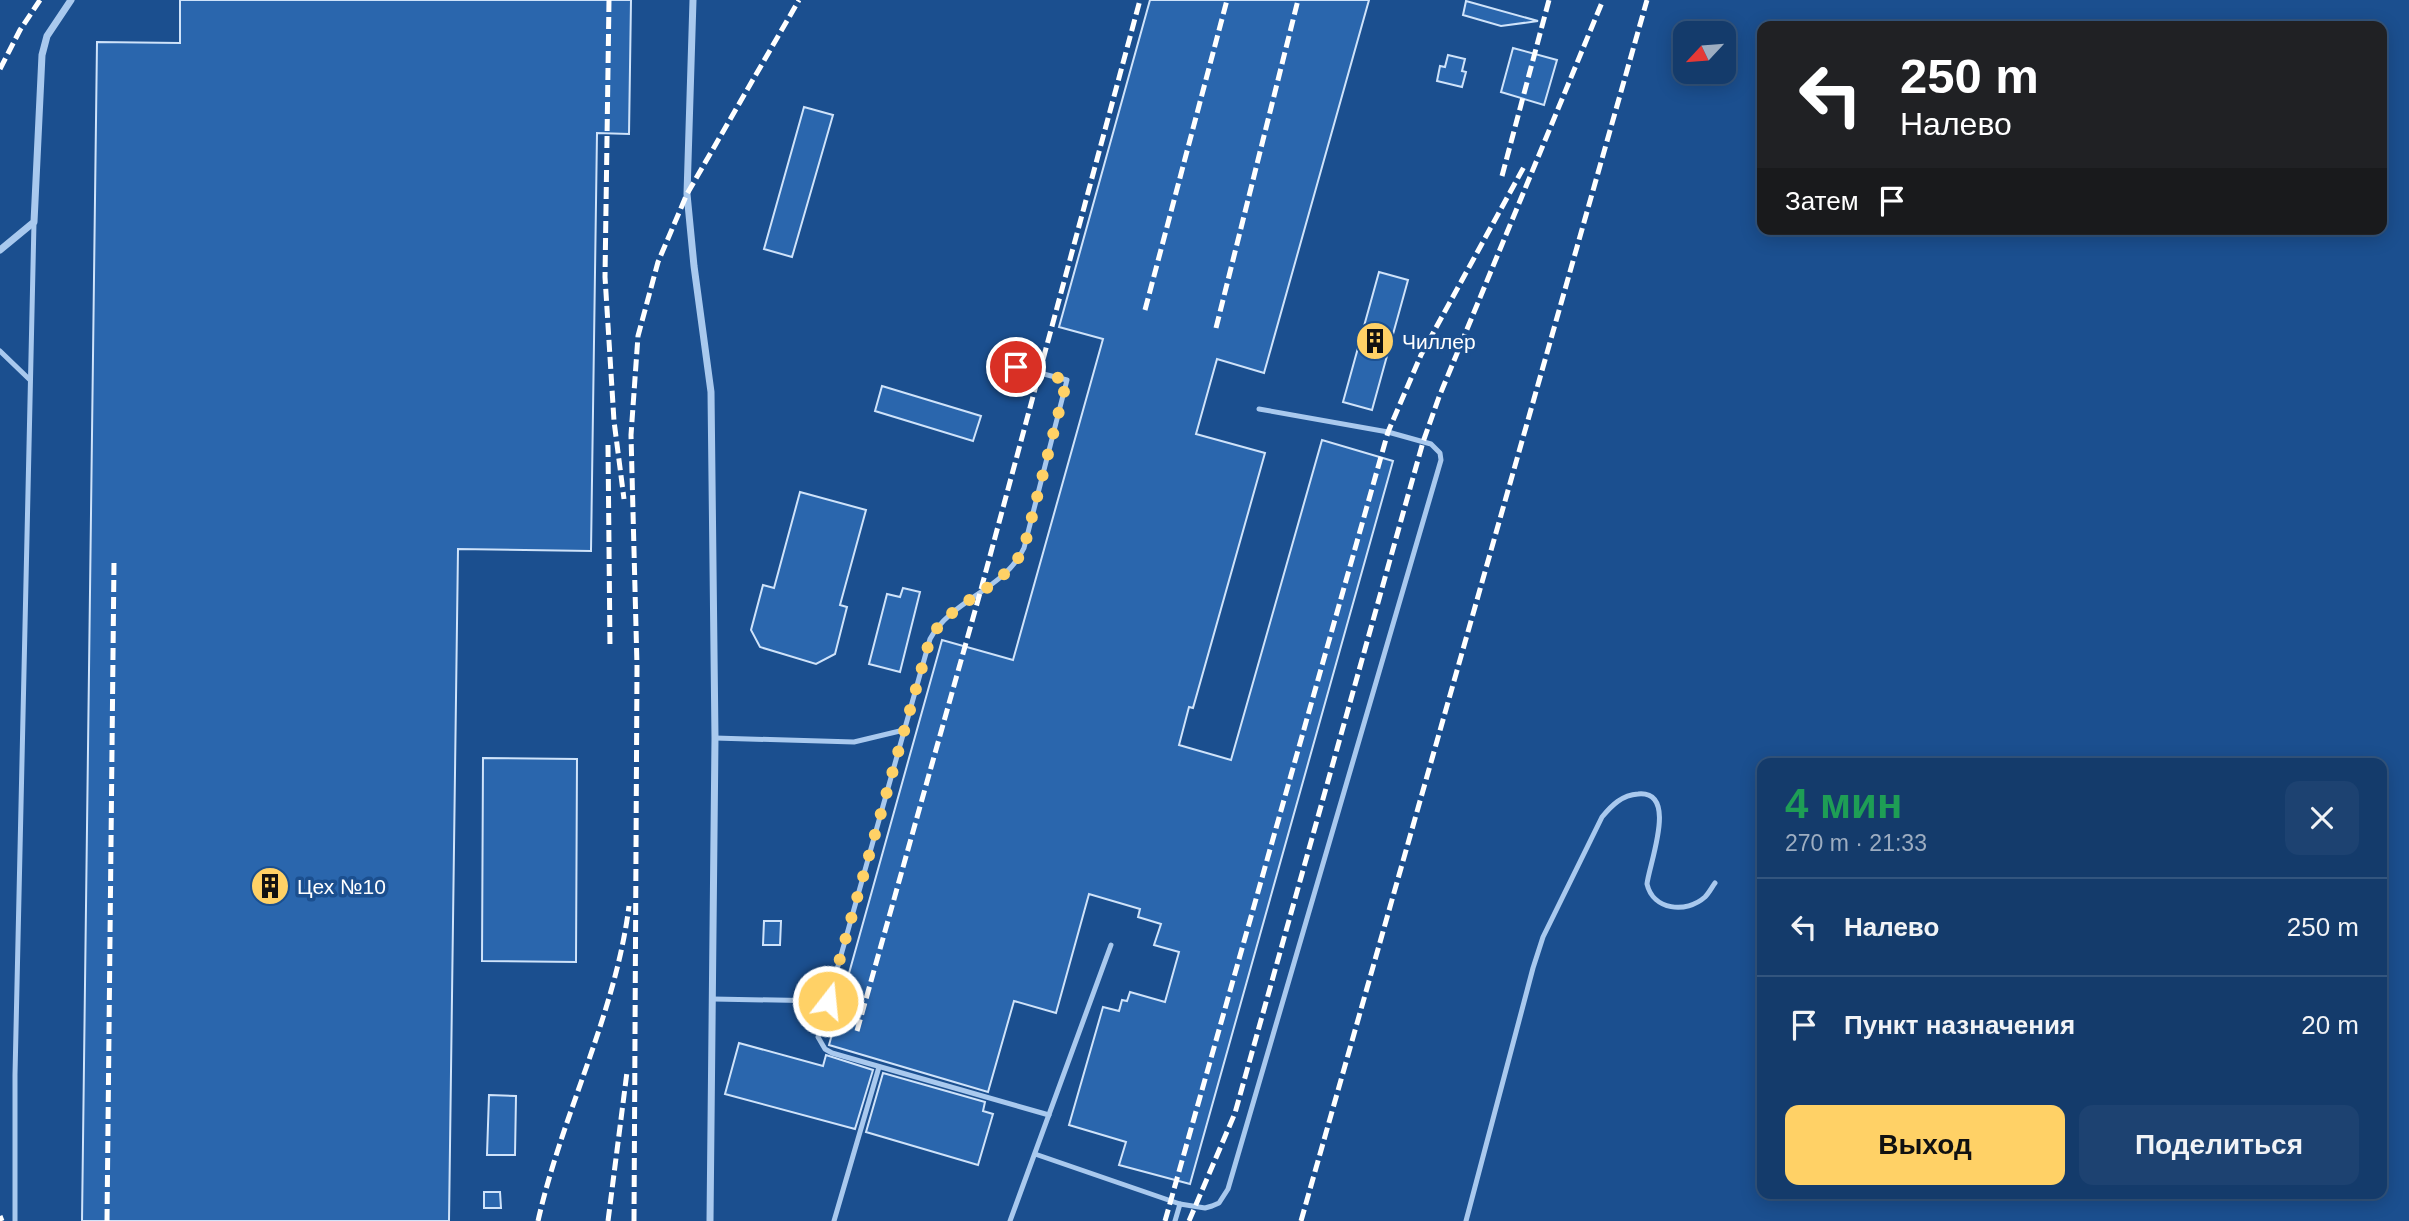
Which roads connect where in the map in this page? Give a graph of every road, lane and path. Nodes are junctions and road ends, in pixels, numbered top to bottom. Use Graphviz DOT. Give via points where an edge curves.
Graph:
graph roads {
  1 [pos="71,0"];
  2 [pos="693,0"];
  3 [pos="34,222"];
  4 [pos="0,250"];
  5 [pos="0,351"];
  6 [pos="1016,367"];
  7 [pos="29,379"];
  8 [pos="1259,409"];
  9 [pos="904,730"];
  10 [pos="715,738"];
  11 [pos="1715,883"];
  12 [pos="1111,945"];
  13 [pos="713,999"];
  14 [pos="828,1001"];
  15 [pos="880,1067"];
  16 [pos="1049,1115"];
  17 [pos="1035,1154"];
  18 [pos="1180,1204"];
  19 [pos="15,1221"];
  20 [pos="710,1221"];
  21 [pos="834,1221"];
  22 [pos="1010,1221"];
  23 [pos="1175,1221"];
  24 [pos="1466,1221"];
  1 -- 3 [label="street" via="47,37 42,55"];
  2 -- 10 [label="street" via="687,194 711,392"];
  3 -- 4 [label="street"];
  3 -- 7 [label="lane"];
  5 -- 7 [label="lane"];
  6 -- 9 [label="lane" via="1067,380 1024,548 1010,570 934,631"];
  7 -- 19 [label="lane"];
  8 -- 18 [label="lane" via="1431,444 1441,460 1228,1189 1212,1206"];
  9 -- 10 [label="lane" via="844,742"];
  9 -- 14 [label="lane"];
  10 -- 13 [label="street"];
  11 -- 24 [label="lane" via="1706,897 1685,907 1658,903 1647,884 1661,815 1657,803 1639,794 1614,803 1602,817 1533,968"];
  12 -- 16 [label="lane"];
  13 -- 14 [label="lane"];
  13 -- 20 [label="street"];
  14 -- 15 [label="lane" via="820,1044 832,1053"];
  15 -- 16 [label="lane"];
  15 -- 21 [label="lane"];
  16 -- 17 [label="lane"];
  17 -- 18 [label="lane"];
  17 -- 22 [label="lane"];
  18 -- 23 [label="lane"];
}
